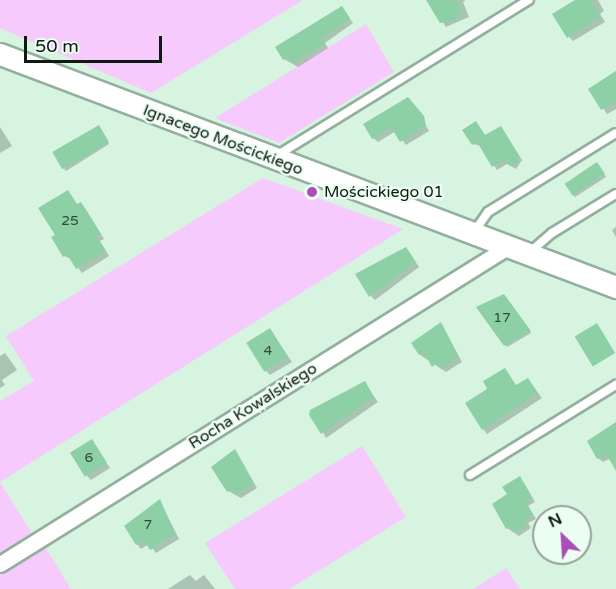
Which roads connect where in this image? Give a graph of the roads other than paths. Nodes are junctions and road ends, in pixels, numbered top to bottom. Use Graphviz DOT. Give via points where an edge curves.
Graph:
graph roads {
  1 [pos="529,0"];
  2 [pos="0,54"];
  3 [pos="616,133"];
  4 [pos="273,159"];
  5 [pos="616,194"];
  6 [pos="472,235"];
  7 [pos="506,248"];
  8 [pos="527,255"];
  9 [pos="616,287"];
  10 [pos="616,385"];
  11 [pos="470,475"];
  12 [pos="0,564"];
  1 -- 4 [label="lane"];
  2 -- 4 [label="street, Ignacego Mościckiego"];
  3 -- 6 [label="lane" via="488,212"];
  4 -- 6 [label="street, Ignacego Mościckiego"];
  5 -- 8 [label="lane" via="552,233"];
  6 -- 7 [label="street, Ignacego Mościckiego"];
  7 -- 8 [label="street, Ignacego Mościckiego"];
  7 -- 12 [label="street, Rocha Kowalskiego"];
  8 -- 9 [label="street, Ignacego Mościckiego"];
  10 -- 11 [label="lane"];
}
